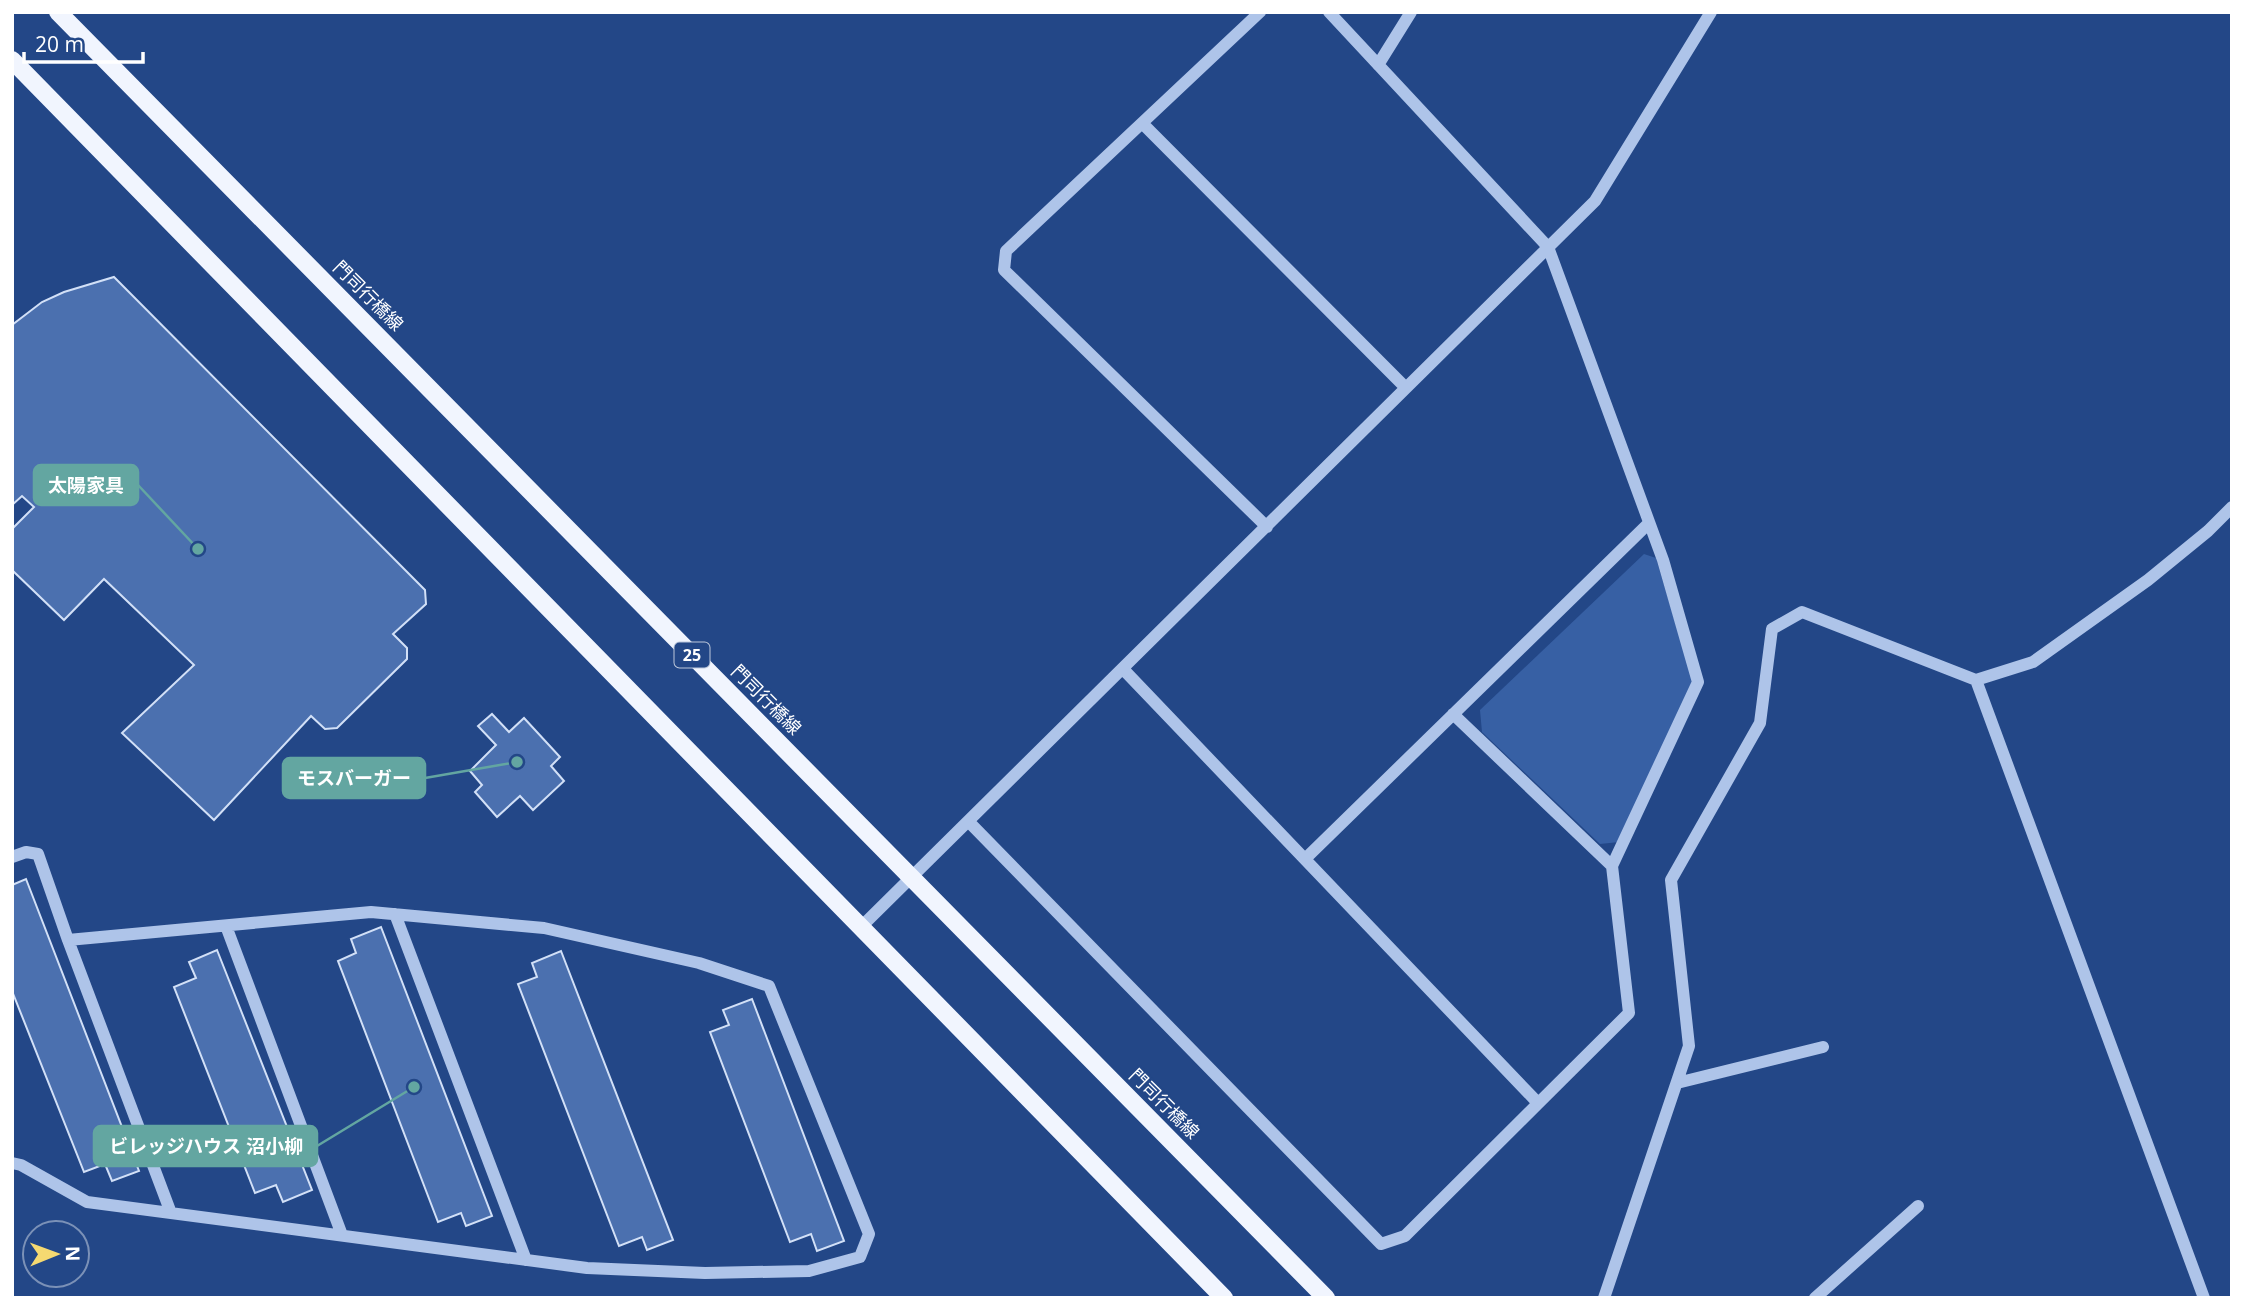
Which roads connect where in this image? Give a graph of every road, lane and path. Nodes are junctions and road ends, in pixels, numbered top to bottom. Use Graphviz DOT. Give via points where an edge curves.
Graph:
graph roads {
  1 [pos="58,12"];
  2 [pos="1260,12"];
  3 [pos="1329,12"];
  4 [pos="1411,12"];
  5 [pos="1711,12"];
  6 [pos="12,60"];
  7 [pos="1378,65"];
  8 [pos="1142,123"];
  9 [pos="1548,247"];
  10 [pos="1406,388"];
  11 [pos="2232,508"];
  12 [pos="1649,523"];
  13 [pos="1267,527"];
  14 [pos="1123,669"];
  15 [pos="1976,680"];
  16 [pos="1453,714"];
  17 [pos="968,821"];
  18 [pos="12,857"];
  19 [pos="1305,859"];
  20 [pos="1612,866"];
  21 [pos="911,877"];
  22 [pos="395,914"];
  23 [pos="226,926"];
  24 [pos="860,927"];
  25 [pos="68,940"];
  26 [pos="1823,1047"];
  27 [pos="1677,1083"];
  28 [pos="1538,1103"];
  29 [pos="12,1163"];
  30 [pos="1918,1206"];
  31 [pos="171,1213"];
  32 [pos="342,1236"];
  33 [pos="526,1260"];
  34 [pos="1820,1296"];
  35 [pos="1224,1298"];
  36 [pos="1326,1298"];
  37 [pos="1604,1298"];
  38 [pos="2204,1298"];
  1 -- 21 [label="main road, 門司行橋線 / 25"];
  2 -- 8 [label="street"];
  3 -- 7 [label="street"];
  4 -- 7 [label="street"];
  5 -- 9 [label="street" via="1595,201"];
  6 -- 24 [label="main road"];
  7 -- 9 [label="street"];
  8 -- 10 [label="street"];
  8 -- 13 [label="street" via="1006,251 1004,270"];
  9 -- 10 [label="street"];
  9 -- 12 [label="street"];
  10 -- 13 [label="street"];
  11 -- 15 [label="street" via="2148,580 2033,662"];
  12 -- 16 [label="street"];
  12 -- 20 [label="street" via="1698,682"];
  13 -- 14 [label="street"];
  14 -- 17 [label="street"];
  14 -- 19 [label="street"];
  15 -- 27 [label="street" via="1802,612 1772,629 1760,723 1671,880 1689,1046"];
  15 -- 38 [label="street"];
  16 -- 19 [label="street"];
  16 -- 20 [label="street"];
  17 -- 21 [label="street"];
  17 -- 28 [label="street" via="1381,1244 1405,1236"];
  18 -- 25 [label="street" via="38,854"];
  19 -- 28 [label="street"];
  20 -- 28 [label="street" via="1629,1013"];
  21 -- 24 [label="street"];
  21 -- 36 [label="main road, 門司行橋線 / 25"];
  22 -- 23 [label="street" via="372,912"];
  22 -- 33 [label="street"];
  22 -- 33 [label="street" via="544,928 699,963 769,986 869,1234 860,1257 809,1272 587,1268"];
  23 -- 25 [label="street"];
  23 -- 32 [label="street"];
  24 -- 35 [label="main road"];
  25 -- 31 [label="street"];
  26 -- 27 [label="street"];
  27 -- 37 [label="street"];
  29 -- 31 [label="street" via="88,1202"];
  30 -- 34 [label="street"];
  31 -- 32 [label="street"];
  32 -- 33 [label="street"];
}
